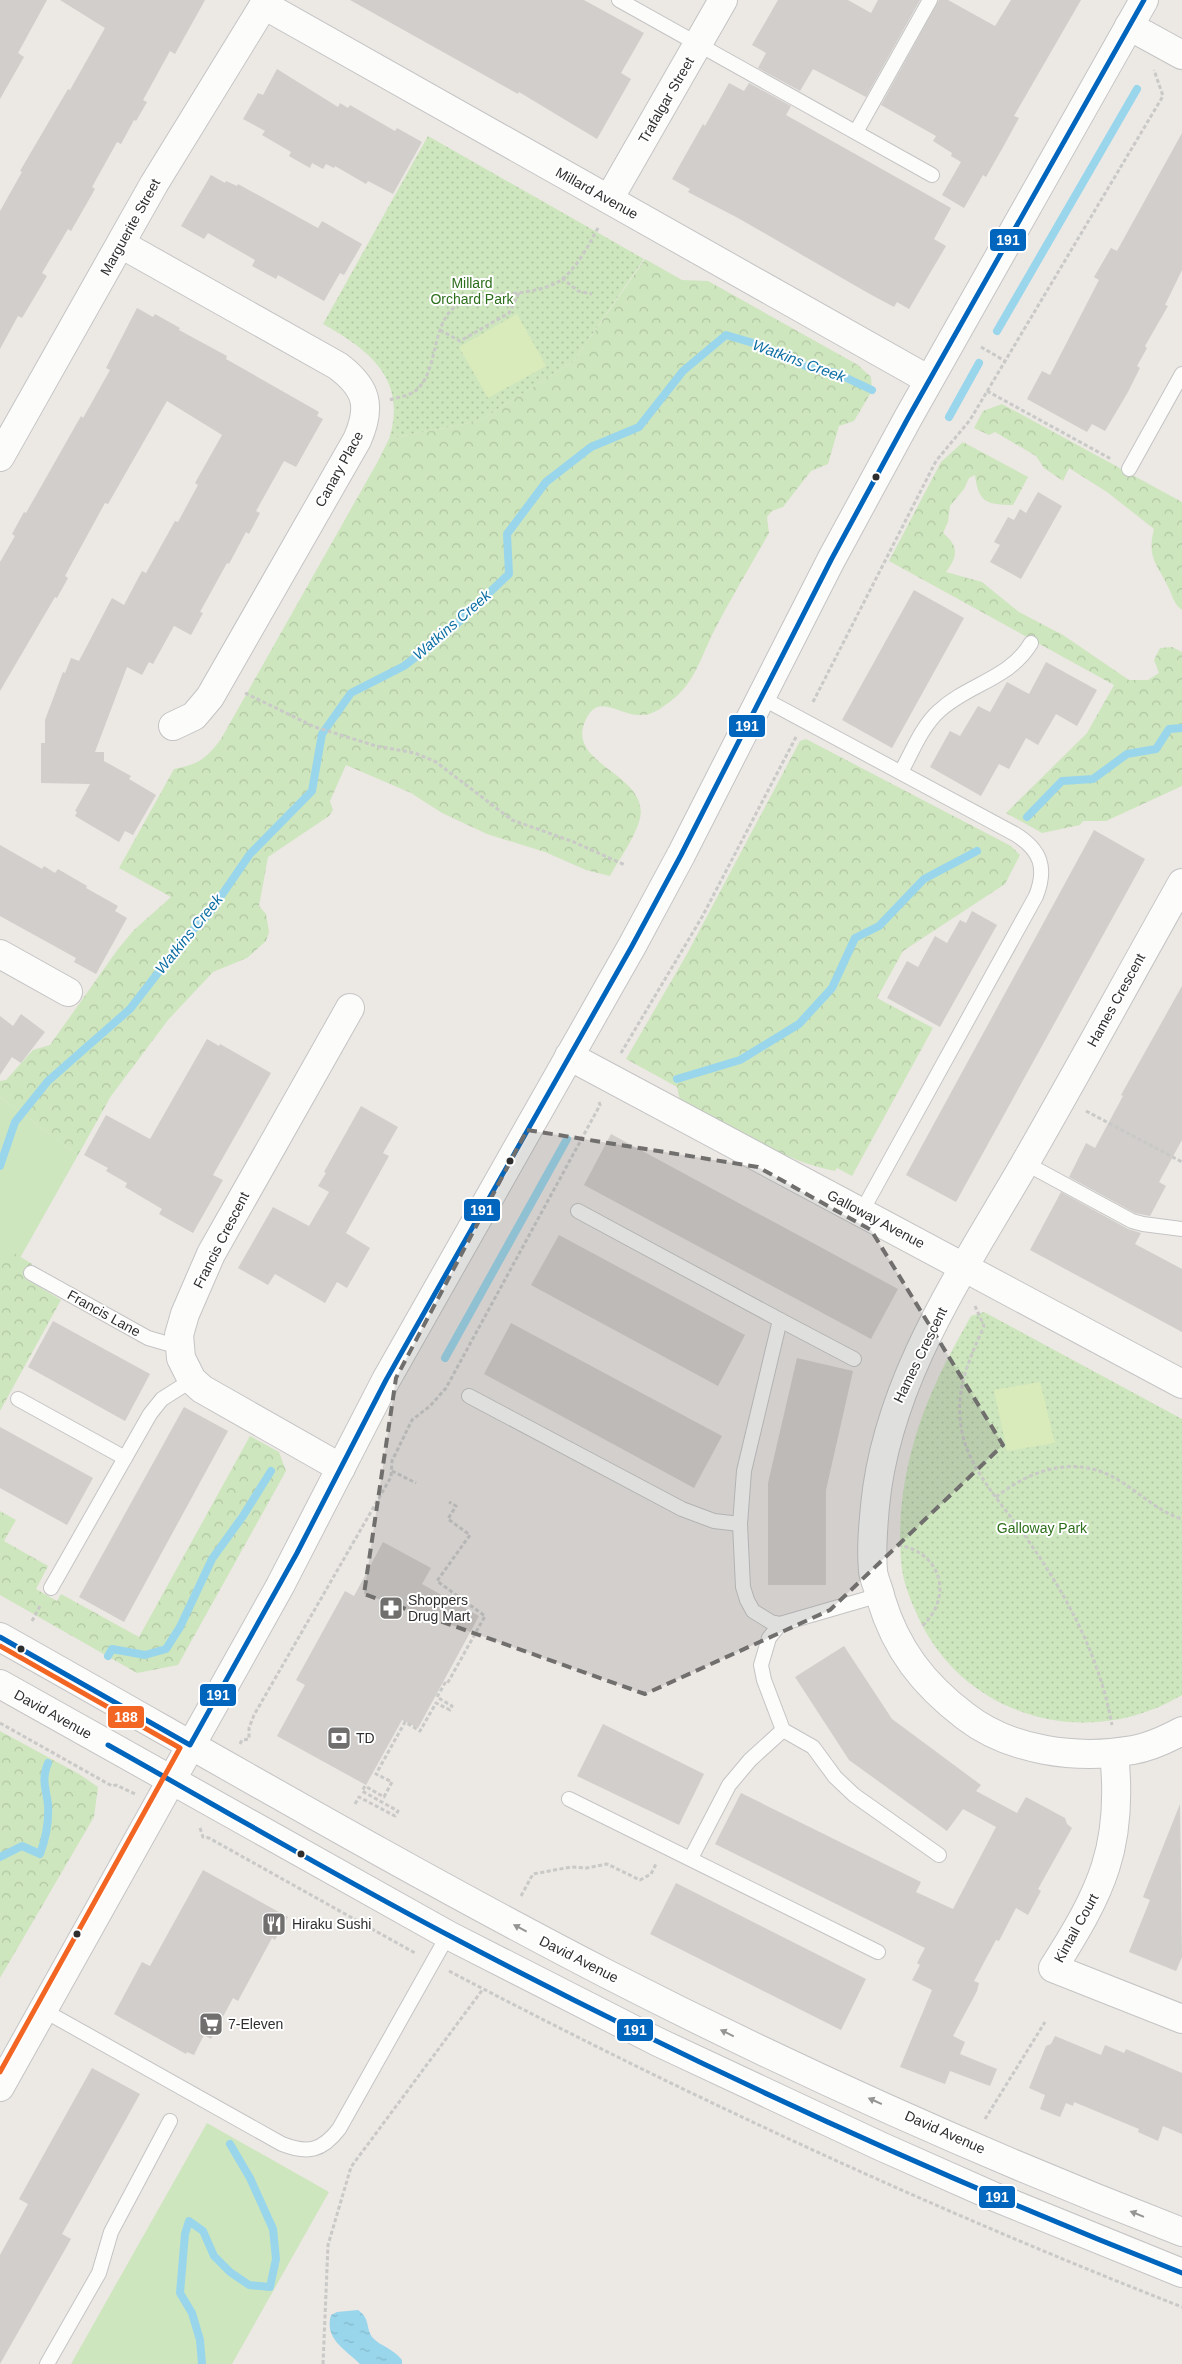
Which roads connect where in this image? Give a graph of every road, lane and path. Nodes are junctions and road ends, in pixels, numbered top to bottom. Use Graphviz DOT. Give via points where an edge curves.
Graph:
graph roads {
  1 [pos="619,0"];
  2 [pos="723,0"];
  3 [pos="930,0"];
  4 [pos="1144,0"];
  5 [pos="266,2"];
  6 [pos="1129,26"];
  7 [pos="698,45"];
  8 [pos="1182,55"];
  9 [pos="1153,68"];
  10 [pos="856,132"];
  11 [pos="932,175"];
  12 [pos="609,200"];
  13 [pos="600,225"];
  14 [pos="121,244"];
  15 [pos="562,278"];
  16 [pos="519,293"];
  17 [pos="592,294"];
  18 [pos="440,330"];
  19 [pos="981,347"];
  20 [pos="1005,361"];
  21 [pos="1182,374"];
  22 [pos="929,380"];
  23 [pos="987,391"];
  24 [pos="390,400"];
  25 [pos="0,458"];
  26 [pos="1129,469"];
  27 [pos="1031,643"];
  28 [pos="245,693"];
  29 [pos="760,697"];
  30 [pos="804,721"];
  31 [pos="173,726"];
  32 [pos="901,772"];
  33 [pos="625,865"];
  34 [pos="1182,883"];
  35 [pos="0,954"];
  36 [pos="68,992"];
  37 [pos="350,1008"];
  38 [pos="619,1054"];
  39 [pos="569,1056"];
  40 [pos="597,1096"];
  41 [pos="1085,1111"];
  42 [pos="1182,1162"];
  43 [pos="1025,1163"];
  44 [pos="578,1211"];
  45 [pos="862,1211"];
  46 [pos="1182,1229"];
  47 [pos="965,1266"];
  48 [pos="31,1273"];
  49 [pos="975,1306"];
  50 [pos="780,1320"];
  51 [pos="179,1347"];
  52 [pos="854,1358"];
  53 [pos="192,1380"];
  54 [pos="1182,1384"];
  55 [pos="469,1396"];
  56 [pos="18,1399"];
  57 [pos="125,1458"];
  58 [pos="341,1468"];
  59 [pos="392,1471"];
  60 [pos="416,1483"];
  61 [pos="996,1497"];
  62 [pos="449,1502"];
  63 [pos="1182,1519"];
  64 [pos="740,1524"];
  65 [pos="898,1545"];
  66 [pos="51,1588"];
  67 [pos="880,1595"];
  68 [pos="780,1624"];
  69 [pos="920,1627"];
  70 [pos="0,1637"];
  71 [pos="0,1684"];
  72 [pos="0,1723"];
  73 [pos="1112,1724"];
  74 [pos="783,1730"];
  75 [pos="1182,1731"];
  76 [pos="242,1740"];
  77 [pos="190,1745"];
  78 [pos="1114,1753"];
  79 [pos="171,1781"];
  80 [pos="116,1785"];
  81 [pos="569,1799"];
  82 [pos="355,1804"];
  83 [pos="664,1845"];
  84 [pos="939,1855"];
  85 [pos="691,1858"];
  86 [pos="520,1896"];
  87 [pos="448,1935"];
  88 [pos="878,1952"];
  89 [pos="483,1989"];
  90 [pos="43,2010"];
  91 [pos="1182,2019"];
  92 [pos="1045,2022"];
  93 [pos="0,2087"];
  94 [pos="985,2119"];
  95 [pos="170,2121"];
  96 [pos="1182,2232"];
  97 [pos="1182,2273"];
  98 [pos="47,2364"];
  99 [pos="324,2364"];
  1 -- 7 [label="lane"];
  2 -- 7 [label="street, Trafalgar Street"];
  3 -- 10 [label="lane"];
  4 -- 6 [label="street"];
  5 -- 12 [label="street, Millard Avenue"];
  5 -- 14 [label="street, Marguerite Street" via="154,184"];
  6 -- 8 [label="street"];
  6 -- 22 [label="street"];
  7 -- 10 [label="lane"];
  7 -- 12 [label="street, Trafalgar Street"];
  9 -- 20 [label="path" via="1163,96"];
  10 -- 11 [label="lane"];
  12 -- 22 [label="street, Millard Avenue"];
  13 -- 15 [label="path" via="581,258"];
  14 -- 25 [label="street, Marguerite Street"];
  14 -- 31 [label="street, Canary Place" via="338,366 360,386 366,407 357,440 210,697 194,716"];
  15 -- 16 [label="path"];
  15 -- 17 [label="path" via="578,291"];
  16 -- 18 [label="path" via="458,304"];
  16 -- 18 [label="path" via="509,313 460,341"];
  18 -- 24 [label="path" via="420,386 408,395"];
  19 -- 20 [label="path"];
  20 -- 23 [label="path"];
  21 -- 26 [label="lane"];
  22 -- 29 [label="street"];
  23 -- 26 [label="path"];
  23 -- 30 [label="path" via="966,426 930,473"];
  27 -- 32 [label="lane" via="1011,667 939,711"];
  28 -- 33 [label="path" via="325,731 425,756 512,820"];
  29 -- 30 [label="lane"];
  29 -- 39 [label="street" via="681,855"];
  30 -- 32 [label="lane"];
  30 -- 38 [label="path" via="698,924 625,1049"];
  32 -- 45 [label="lane" via="1028,842 1042,868 1036,896"];
  34 -- 43 [label="street, Hames Crescent"];
  35 -- 36 [label="street"];
  37 -- 51 [label="street, Francis Crescent" via="211,1254 185,1314"];
  39 -- 45 [label="street, Galloway Avenue"];
  39 -- 58 [label="street" via="386,1380"];
  40 -- 59 [label="path" via="600,1105 446,1388 412,1420 392,1461"];
  41 -- 42 [label="path"];
  43 -- 46 [label="lane" via="1132,1220"];
  43 -- 47 [label="street, Hames Crescent"];
  44 -- 50 [label="lane"];
  45 -- 47 [label="street, Galloway Avenue"];
  47 -- 54 [label="street, Galloway Avenue"];
  47 -- 67 [label="street, Hames Crescent" via="909,1373 882,1450 872,1555 873,1575"];
  48 -- 51 [label="lane, Francis Lane" via="148,1338"];
  49 -- 61 [label="path" via="984,1326 966,1367 960,1409 964,1440 976,1467"];
  50 -- 52 [label="lane"];
  50 -- 64 [label="lane" via="744,1471"];
  51 -- 53 [label="street, Francis Crescent" via="185,1370"];
  53 -- 57 [label="lane" via="162,1399"];
  53 -- 58 [label="street, Francis Crescent" via="216,1399"];
  55 -- 64 [label="lane" via="682,1509 714,1521"];
  56 -- 57 [label="lane"];
  57 -- 66 [label="lane"];
  58 -- 77 [label="street"];
  59 -- 60 [label="path"];
  59 -- 76 [label="path" via="254,1715 249,1739"];
  61 -- 63 [label="path" via="1036,1472 1070,1467 1090,1469 1115,1478 1164,1511"];
  61 -- 73 [label="path" via="1038,1555 1079,1624 1094,1656"];
  62 -- 82 [label="path" via="456,1506 448,1519 470,1535 437,1581 485,1616 437,1697 452,1706 450,1710 436,1703 420,1731 405,1722 376,1774 392,1782 384,1797 365,1786 362,1791 398,1811 395,1816 359,1797"];
  64 -- 68 [label="lane" via="747,1600 753,1611"];
  65 -- 69 [label="path" via="918,1551 928,1559 940,1583 939,1604"];
  67 -- 68 [label="lane"];
  67 -- 78 [label="street, Hames Crescent" via="889,1625 917,1671 970,1720 1011,1741 1039,1749 1067,1753"];
  68 -- 74 [label="lane" via="769,1638 762,1665 764,1680"];
  70 -- 77 [label="street, David Avenue"];
  71 -- 79 [label="street, David Avenue"];
  72 -- 80 [label="path" via="112,1786"];
  74 -- 84 [label="lane" via="813,1747 835,1777 854,1795"];
  74 -- 85 [label="lane" via="750,1760 729,1786"];
  75 -- 78 [label="street, Hames Crescent" via="1143,1748"];
  77 -- 79 [label="street"];
  96 -- 77 [label="street, David Avenue, one-way" via="936,2129 633,1987 405,1866"];
  78 -- 91 [label="street, Kintail Court" via="1117,1806 1112,1851 1091,1903 1053,1968"];
  79 -- 87 [label="street, David Avenue"];
  79 -- 90 [label="street"];
  81 -- 83 [label="lane"];
  83 -- 85 [label="lane"];
  83 -- 86 [label="path" via="646,1878 634,1878 607,1864 552,1870 533,1874"];
  85 -- 88 [label="lane"];
  87 -- 90 [label="lane" via="339,2129 323,2145 310,2150 282,2144"];
  87 -- 97 [label="street, David Avenue" via="658,2042 880,2146"];
  89 -- 99 [label="path" via="351,2167 328,2245"];
  90 -- 93 [label="street"];
  92 -- 94 [label="path"];
  95 -- 98 [label="lane" via="112,2232 99,2273"];
}
